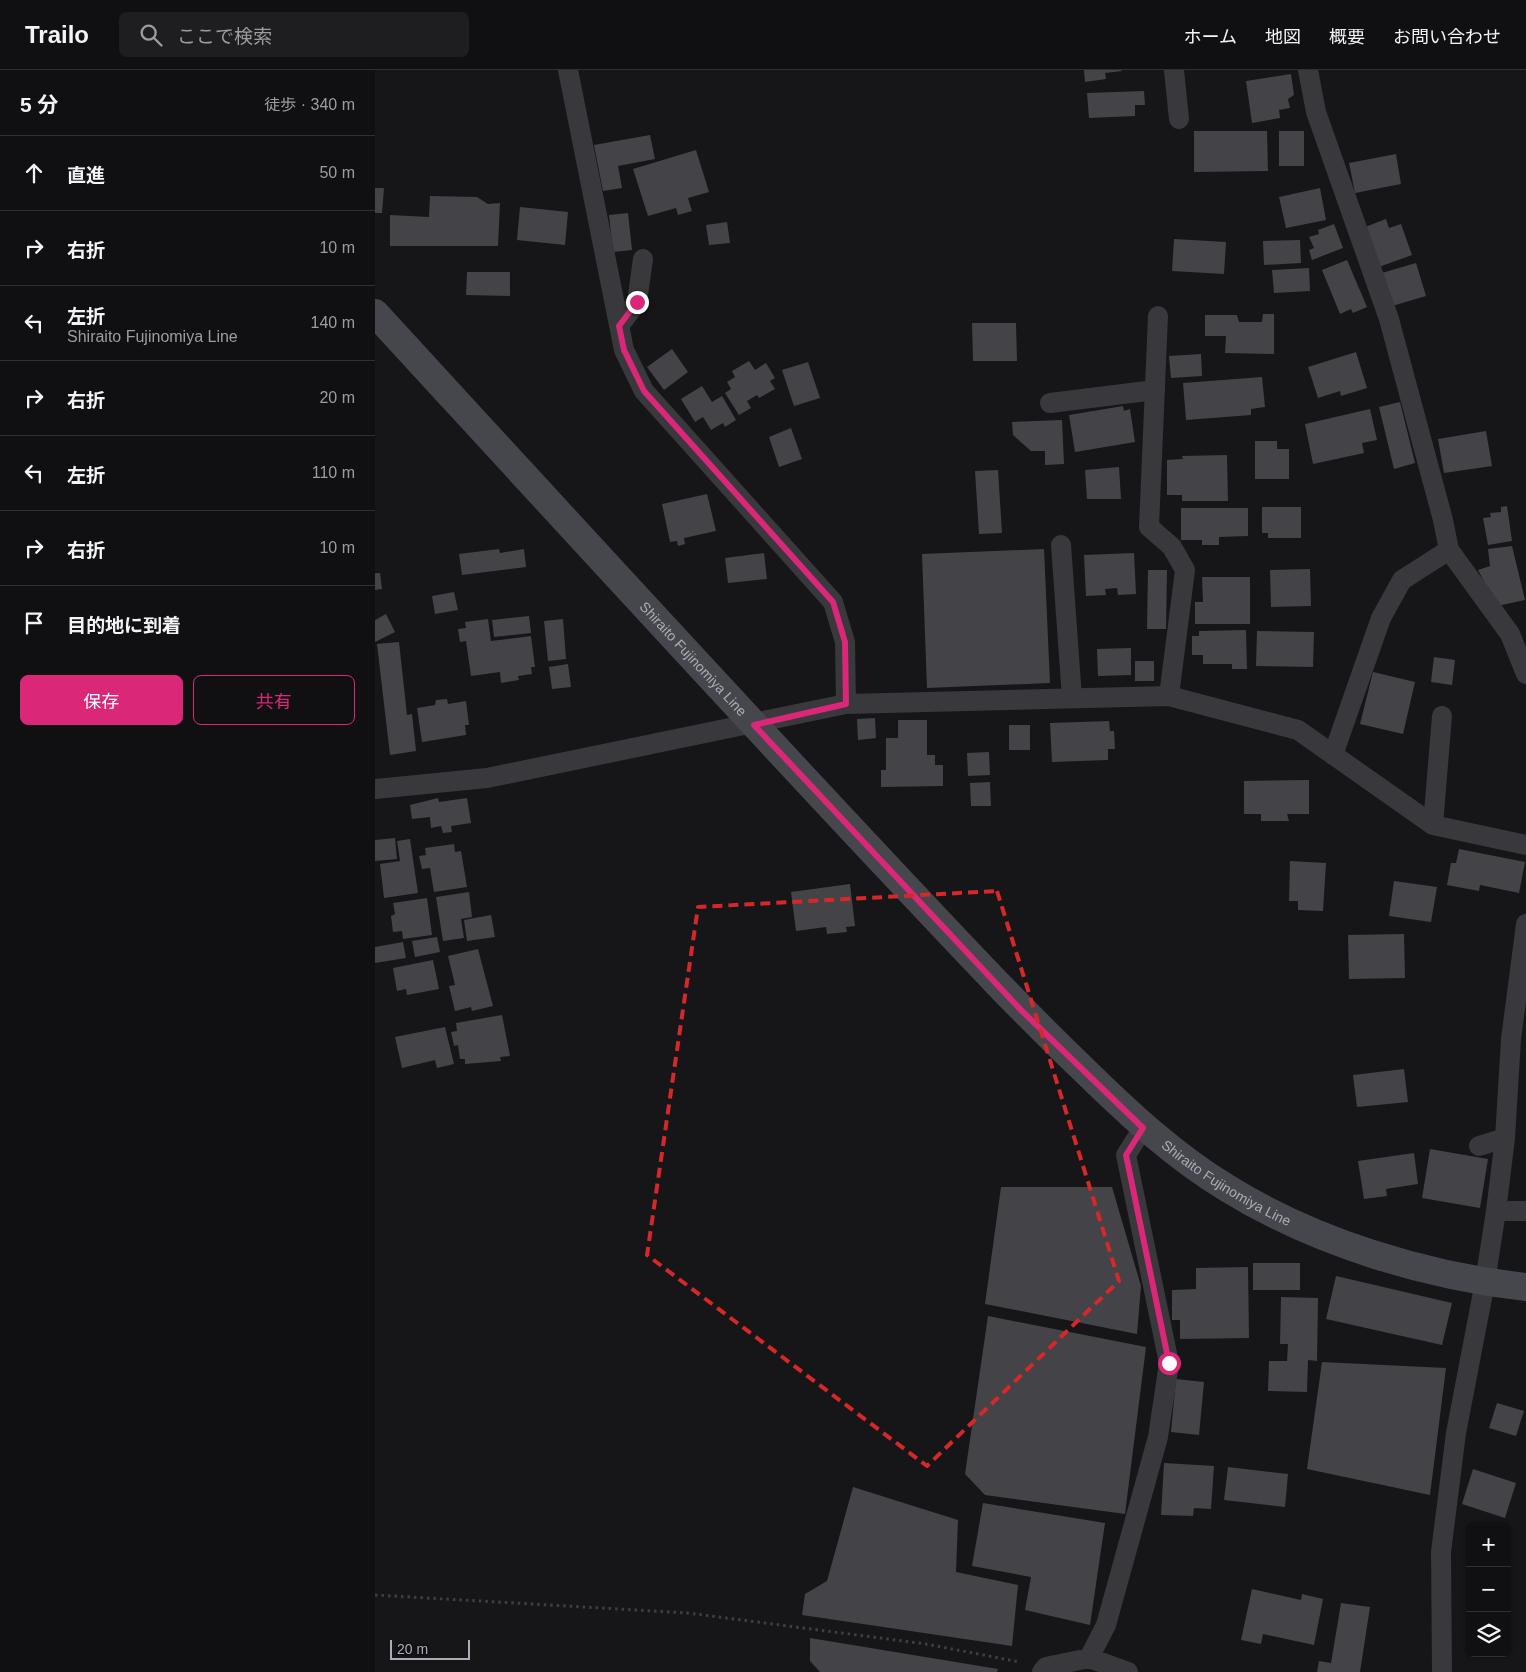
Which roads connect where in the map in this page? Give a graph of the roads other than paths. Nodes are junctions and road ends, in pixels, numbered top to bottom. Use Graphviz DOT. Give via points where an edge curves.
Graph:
graph roads {
  1 [pos="568,70"];
  2 [pos="1174,70"];
  3 [pos="1308,70"];
  4 [pos="1179,119"];
  5 [pos="643,259"];
  6 [pos="375,313"];
  7 [pos="1159,316"];
  8 [pos="619,326"];
  9 [pos="1155,390"];
  10 [pos="1050,403"];
  11 [pos="1061,545"];
  12 [pos="1449,550"];
  13 [pos="1526,674"];
  14 [pos="1169,696"];
  15 [pos="1072,698"];
  16 [pos="846,704"];
  17 [pos="1443,716"];
  18 [pos="754,725"];
  19 [pos="1333,755"];
  20 [pos="375,789"];
  21 [pos="1433,825"];
  22 [pos="1526,845"];
  23 [pos="1526,924"];
  24 [pos="1518,1064"];
  25 [pos="1143,1128"];
  26 [pos="1505,1138"];
  27 [pos="1479,1146"];
  28 [pos="1496,1210"];
  29 [pos="1526,1210"];
  30 [pos="1485,1282"];
  31 [pos="1526,1287"];
  32 [pos="1089,1658"];
  33 [pos="1044,1670"];
  34 [pos="1128,1672"];
  35 [pos="1442,1672"];
  1 -- 8 [label="street"];
  2 -- 4 [label="street"];
  3 -- 12 [label="street" via="1316,112 1389,320"];
  5 -- 8 [label="street" via="637,302"];
  6 -- 18 [label="main road, Shiraito Fujinomiya Line"];
  7 -- 9 [label="street"];
  8 -- 16 [label="street" via="624,350 644,391 833,602 845,642"];
  9 -- 10 [label="street"];
  9 -- 14 [label="street" via="1149,527 1172,547 1185,570"];
  11 -- 15 [label="street"];
  12 -- 13 [label="street" via="1510,634"];
  12 -- 19 [label="street" via="1402,580 1381,618"];
  14 -- 15 [label="street"];
  14 -- 19 [label="street" via="1298,730"];
  15 -- 16 [label="street"];
  16 -- 18 [label="street"];
  17 -- 21 [label="street"];
  18 -- 20 [label="street" via="487,778"];
  18 -- 25 [label="main road, Shiraito Fujinomiya Line" via="1021,1010"];
  19 -- 21 [label="street"];
  21 -- 22 [label="street"];
  23 -- 24 [label="street"];
  24 -- 26 [label="street"];
  25 -- 30 [label="main road, Shiraito Fujinomiya Line" via="1226,1188 1307,1230 1408,1264"];
  25 -- 32 [label="street" via="1126,1155 1169,1363 1158,1437 1106,1626"];
  26 -- 27 [label="street"];
  26 -- 28 [label="street"];
  28 -- 29 [label="street"];
  28 -- 30 [label="street"];
  30 -- 31 [label="main road, Shiraito Fujinomiya Line"];
  30 -- 35 [label="street" via="1456,1433 1441,1552"];
  32 -- 33 [label="street"];
  32 -- 34 [label="street"];
}
